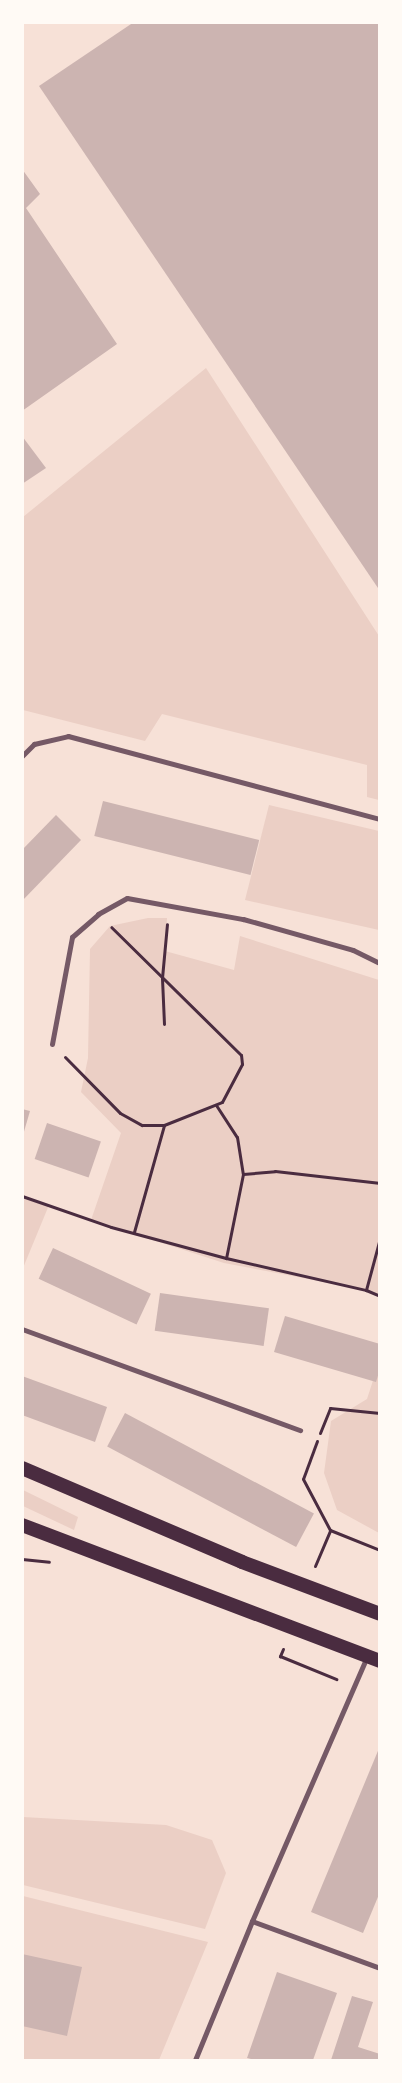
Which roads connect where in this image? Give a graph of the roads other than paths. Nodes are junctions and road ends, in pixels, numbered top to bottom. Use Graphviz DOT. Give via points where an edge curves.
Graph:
graph roads {
  1 [pos="22,756"];
  2 [pos="380,819"];
  3 [pos="380,963"];
  4 [pos="52,1044"];
  5 [pos="22,1329"];
  6 [pos="300,1430"];
  7 [pos="22,1468"];
  8 [pos="22,1525"];
  9 [pos="380,1614"];
  10 [pos="373,1658"];
  11 [pos="252,1921"];
  12 [pos="380,1968"];
  13 [pos="195,2060"];
  1 -- 2 [label="street" via="34,744 68,736"];
  3 -- 4 [label="street" via="353,950 243,919 127,898 98,914 72,937"];
  5 -- 6 [label="street"];
  7 -- 9 [label="highway" via="233,1559"];
  8 -- 10 [label="highway"];
  10 -- 11 [label="street" via="353,1686"];
  11 -- 12 [label="street"];
  11 -- 13 [label="street"];
}
